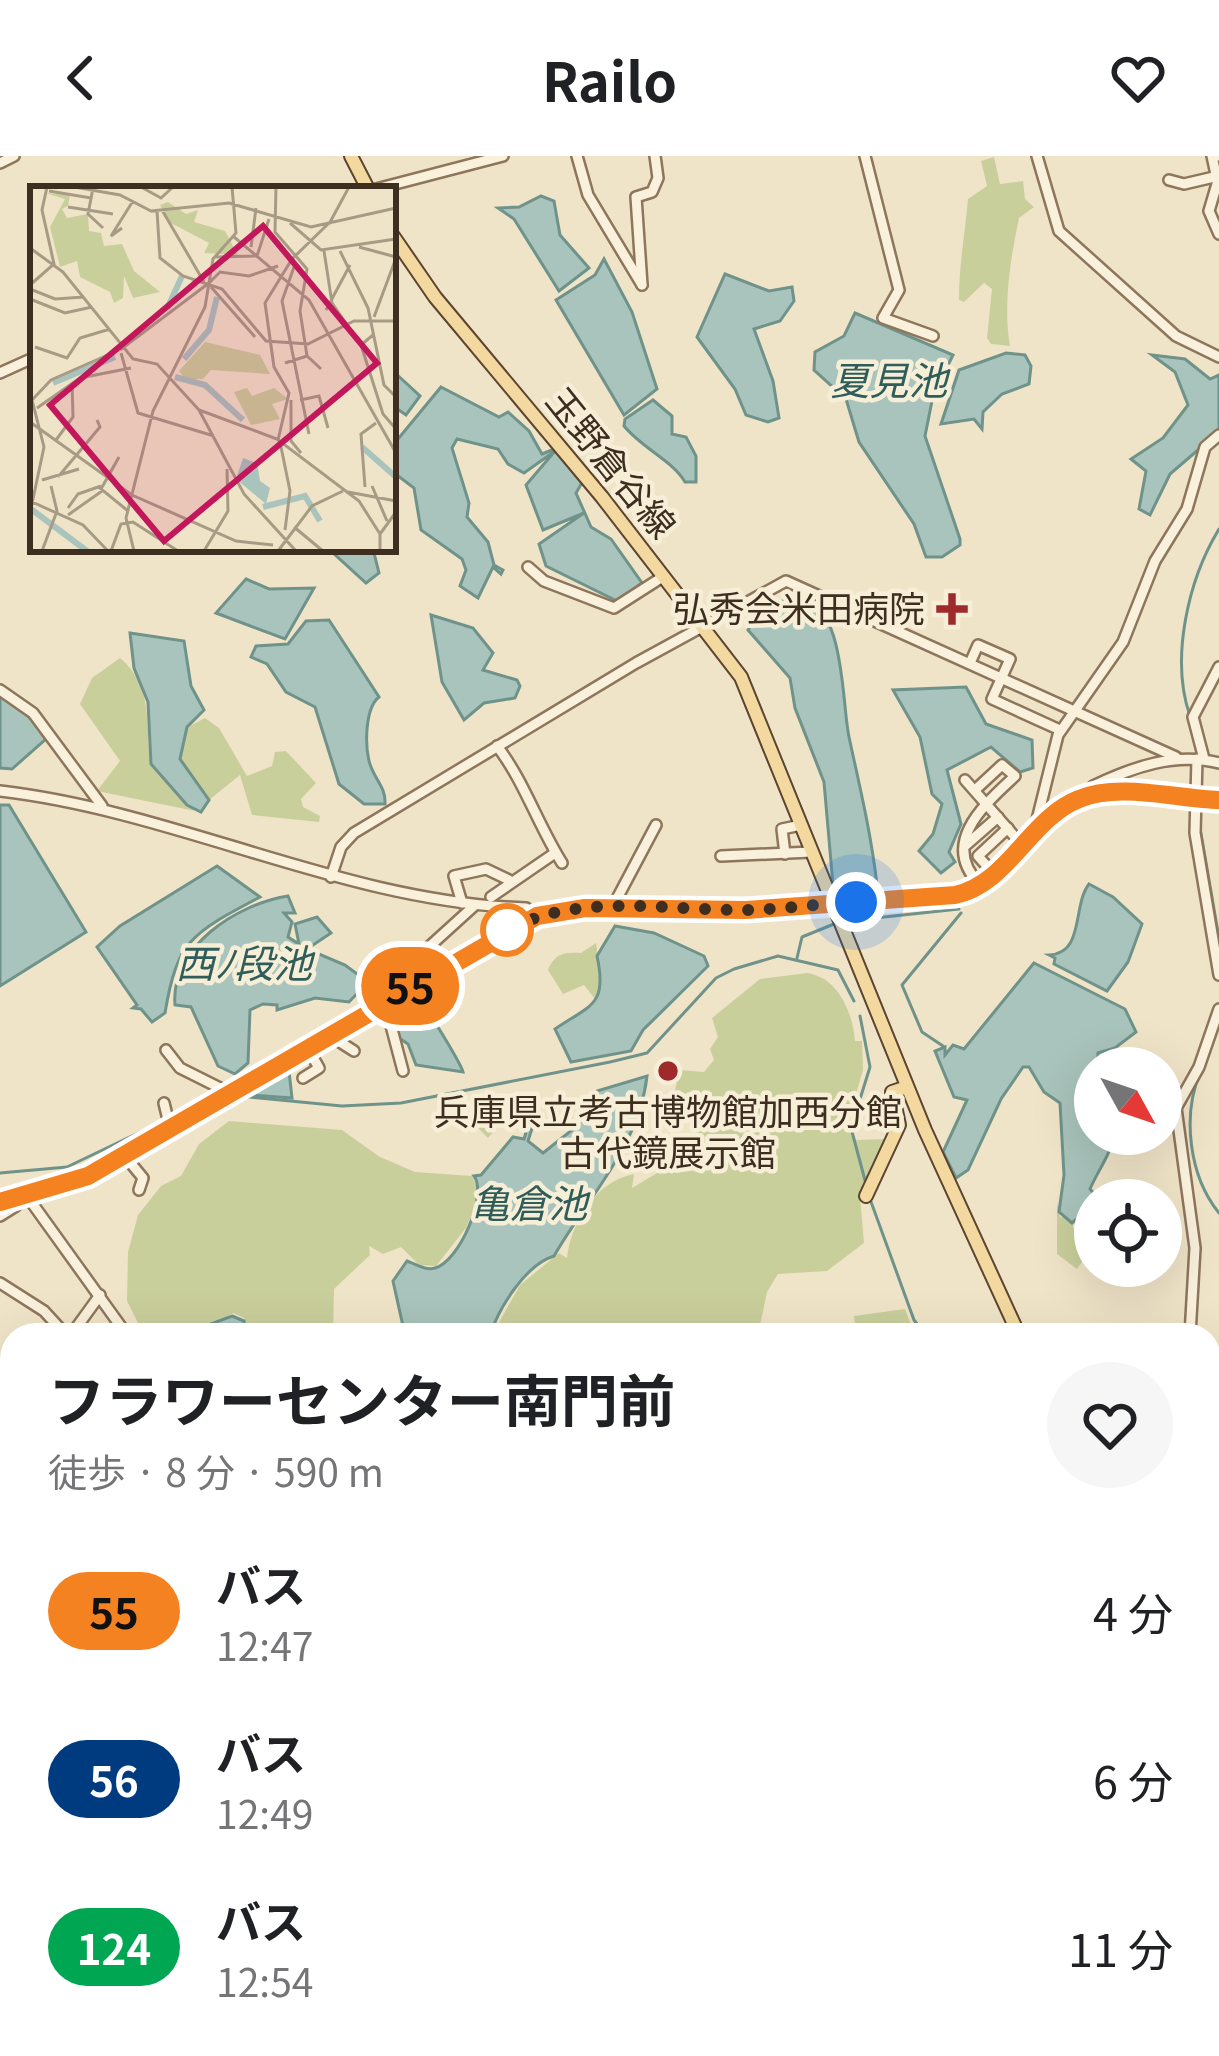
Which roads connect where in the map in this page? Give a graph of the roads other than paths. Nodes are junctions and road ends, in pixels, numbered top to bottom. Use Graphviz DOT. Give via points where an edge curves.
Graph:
graph roads {
  1 [pos="14,156"];
  2 [pos="351,156"];
  3 [pos="503,156"];
  4 [pos="578,156"];
  5 [pos="655,156"];
  6 [pos="865,156"];
  7 [pos="1037,156"];
  8 [pos="1216,156"];
  9 [pos="0,163"];
  10 [pos="1216,178"];
  11 [pos="1169,180"];
  12 [pos="370,186"];
  13 [pos="384,186"];
  14 [pos="1219,233"];
  15 [pos="396,240"];
  16 [pos="933,336"];
  17 [pos="1219,357"];
  18 [pos="30,359"];
  19 [pos="0,374"];
  20 [pos="1219,435"];
  21 [pos="528,567"];
  22 [pos="664,576"];
  23 [pos="703,625"];
  24 [pos="970,663"];
  25 [pos="1219,667"];
  26 [pos="1002,677"];
  27 [pos="0,690"];
  28 [pos="1072,710"];
  29 [pos="1060,730"];
  30 [pos="497,746"];
  31 [pos="1176,757"];
  32 [pos="1201,759"];
  33 [pos="1219,763"];
  34 [pos="984,782"];
  35 [pos="0,791"];
  36 [pos="1091,795"];
  37 [pos="1196,799"];
  38 [pos="1219,800"];
  39 [pos="986,803"];
  40 [pos="102,806"];
  41 [pos="998,817"];
  42 [pos="656,825"];
  43 [pos="801,825"];
  44 [pos="1011,827"];
  45 [pos="1028,841"];
  46 [pos="962,846"];
  47 [pos="811,852"];
  48 [pos="785,854"];
  49 [pos="721,856"];
  50 [pos="480,870"];
  51 [pos="994,874"];
  52 [pos="331,877"];
  53 [pos="509,880"];
  54 [pos="980,885"];
  55 [pos="493,902"];
  56 [pos="830,903"];
  57 [pos="468,905"];
  58 [pos="612,908"];
  59 [pos="537,916"];
  60 [pos="1219,975"];
  61 [pos="1219,1009"];
  62 [pos="371,1010"];
  63 [pos="328,1035"];
  64 [pos="307,1047"];
  65 [pos="166,1050"];
  66 [pos="354,1051"];
  67 [pos="279,1064"];
  68 [pos="403,1071"];
  69 [pos="904,1088"];
  70 [pos="230,1093"];
  71 [pos="164,1103"];
  72 [pos="170,1128"];
  73 [pos="124,1155"];
  74 [pos="139,1190"];
  75 [pos="866,1196"];
  76 [pos="10,1198"];
  77 [pos="0,1216"];
  78 [pos="0,1283"];
  79 [pos="100,1295"];
  80 [pos="46,1296"];
  81 [pos="38,1307"];
  82 [pos="56,1323"];
  83 [pos="78,1323"];
  84 [pos="119,1323"];
  85 [pos="1014,1323"];
  86 [pos="1191,1323"];
  1 -- 9 [label="street"];
  2 -- 12 [label="main road"];
  3 -- 13 [label="street"];
  4 -- 5 [label="street" via="588,195 642,286 634,210 636,196 652,192 658,178"];
  6 -- 16 [label="street" via="899,290 883,318"];
  7 -- 17 [label="street" via="1059,231 1176,336"];
  8 -- 10 [label="street"];
  10 -- 11 [label="street"];
  10 -- 14 [label="street" via="1209,219"];
  15 -- 22 [label="main road, 玉野倉谷線"];
  18 -- 19 [label="street"];
  20 -- 28 [label="street" via="1205,447 1186,509 1123,642"];
  21 -- 22 [label="street" via="614,608"];
  22 -- 23 [label="main road, 玉野倉谷線"];
  23 -- 24 [label="street" via="786,581"];
  23 -- 30 [label="street"];
  23 -- 43 [label="main road, 玉野倉谷線" via="741,677"];
  24 -- 26 [label="street"];
  24 -- 26 [label="street" via="978,645 1010,659"];
  25 -- 32 [label="street" via="1193,717"];
  26 -- 28 [label="street"];
  26 -- 29 [label="street" via="992,700"];
  27 -- 40 [label="street" via="33,713"];
  28 -- 29 [label="street"];
  28 -- 31 [label="street"];
  29 -- 45 [label="street"];
  30 -- 52 [label="street" via="349,837"];
  30 -- 53 [label="street" via="559,858"];
  31 -- 32 [label="street"];
  31 -- 36 [label="street" via="1106,780"];
  32 -- 33 [label="street"];
  32 -- 37 [label="street"];
  34 -- 34 [label="street" via="974,772"];
  34 -- 39 [label="street"];
  34 -- 39 [label="street" via="1005,765 1016,776"];
  35 -- 40 [label="street"];
  36 -- 37 [label="main road"];
  36 -- 45 [label="main road" via="1065,806"];
  37 -- 38 [label="main road"];
  37 -- 60 [label="street"];
  39 -- 41 [label="street"];
  39 -- 46 [label="street" via="969,819"];
  40 -- 52 [label="street"];
  41 -- 44 [label="street"];
  41 -- 46 [label="street"];
  42 -- 58 [label="street"];
  43 -- 47 [label="main road, 玉野倉谷線"];
  43 -- 48 [label="street" via="782,829"];
  44 -- 45 [label="street"];
  44 -- 51 [label="street" via="978,856"];
  45 -- 51 [label="main road"];
  46 -- 54 [label="street"];
  47 -- 48 [label="street"];
  47 -- 56 [label="main road, 玉野倉谷線"];
  48 -- 49 [label="street"];
  50 -- 53 [label="street"];
  50 -- 55 [label="street"];
  50 -- 57 [label="street" via="454,876"];
  51 -- 54 [label="main road"];
  52 -- 57 [label="street"];
  53 -- 55 [label="street"];
  54 -- 56 [label="main road" via="955,895"];
  55 -- 57 [label="street"];
  55 -- 59 [label="street"];
  56 -- 58 [label="main road"];
  56 -- 85 [label="main road, 玉野倉谷線"];
  57 -- 62 [label="street" via="366,1004"];
  58 -- 59 [label="main road"];
  59 -- 62 [label="main road"];
  61 -- 86 [label="street" via="1177,1108 1195,1248"];
  62 -- 63 [label="main road"];
  62 -- 68 [label="street" via="389,1018"];
  63 -- 64 [label="main road"];
  63 -- 66 [label="street"];
  64 -- 67 [label="main road"];
  64 -- 67 [label="street" via="319,1068 301,1076"];
  65 -- 70 [label="street" via="180,1068"];
  67 -- 70 [label="main road"];
  69 -- 75 [label="main road" via="892,1093 899,1125"];
  70 -- 72 [label="main road"];
  71 -- 72 [label="street"];
  72 -- 73 [label="main road"];
  73 -- 74 [label="street" via="142,1178"];
  73 -- 76 [label="main road" via="71,1183"];
  76 -- 77 [label="street" via="16,1206"];
  76 -- 79 [label="street"];
  78 -- 81 [label="street"];
  79 -- 83 [label="street"];
  79 -- 84 [label="street"];
  80 -- 81 [label="street"];
  81 -- 82 [label="street"];
}
